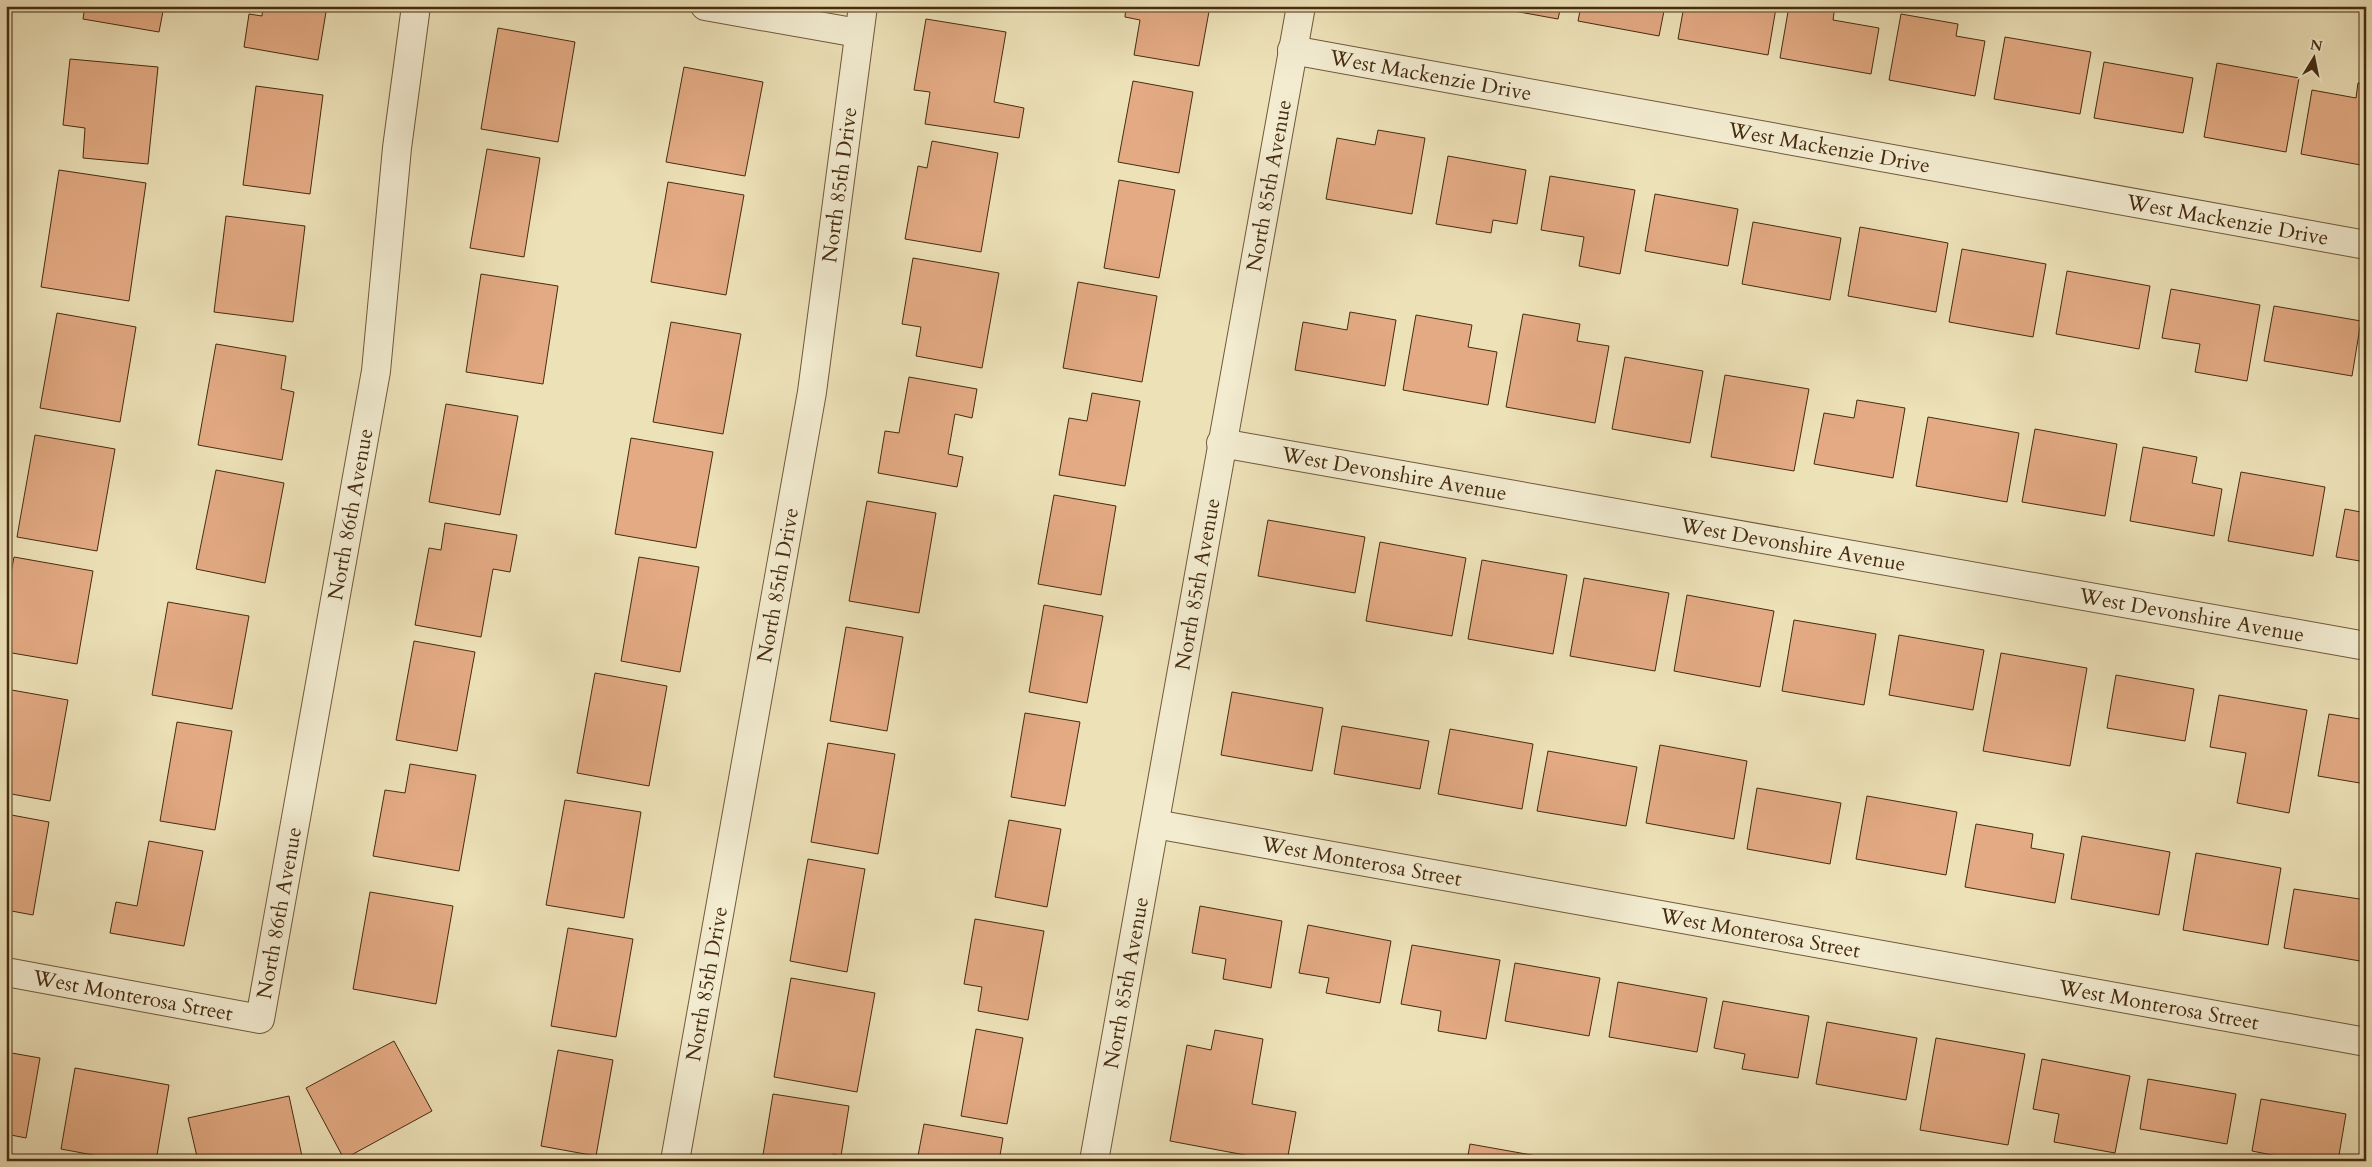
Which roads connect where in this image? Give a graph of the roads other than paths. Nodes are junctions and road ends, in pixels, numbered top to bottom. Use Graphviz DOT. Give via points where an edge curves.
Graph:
graph roads {
  1 [pos="416,6"];
  2 [pos="705,6"];
  3 [pos="863,6"];
  4 [pos="1301,6"];
  5 [pos="858,33"];
  6 [pos="1292,50"];
  7 [pos="2366,245"];
  8 [pos="1221,443"];
  9 [pos="2366,646"];
  10 [pos="1156,824"];
  11 [pos="6,972"];
  12 [pos="260,1019"];
  13 [pos="2366,1042"];
  14 [pos="675,1161"];
  15 [pos="1094,1161"];
  1 -- 12 [label="street, North 86th Avenue" via="376,371"];
  2 -- 5 [label="street"];
  3 -- 5 [label="street, North 85th Drive"];
  4 -- 6 [label="street, North 85th Avenue"];
  5 -- 14 [label="street, North 85th Drive" via="812,392"];
  6 -- 7 [label="street, West Mackenzie Drive"];
  6 -- 8 [label="street, North 85th Avenue"];
  8 -- 9 [label="street, West Devonshire Avenue"];
  8 -- 10 [label="street, North 85th Avenue"];
  10 -- 13 [label="street, West Monterosa Street"];
  10 -- 15 [label="street, North 85th Avenue"];
  11 -- 12 [label="street, West Monterosa Street"];
}
